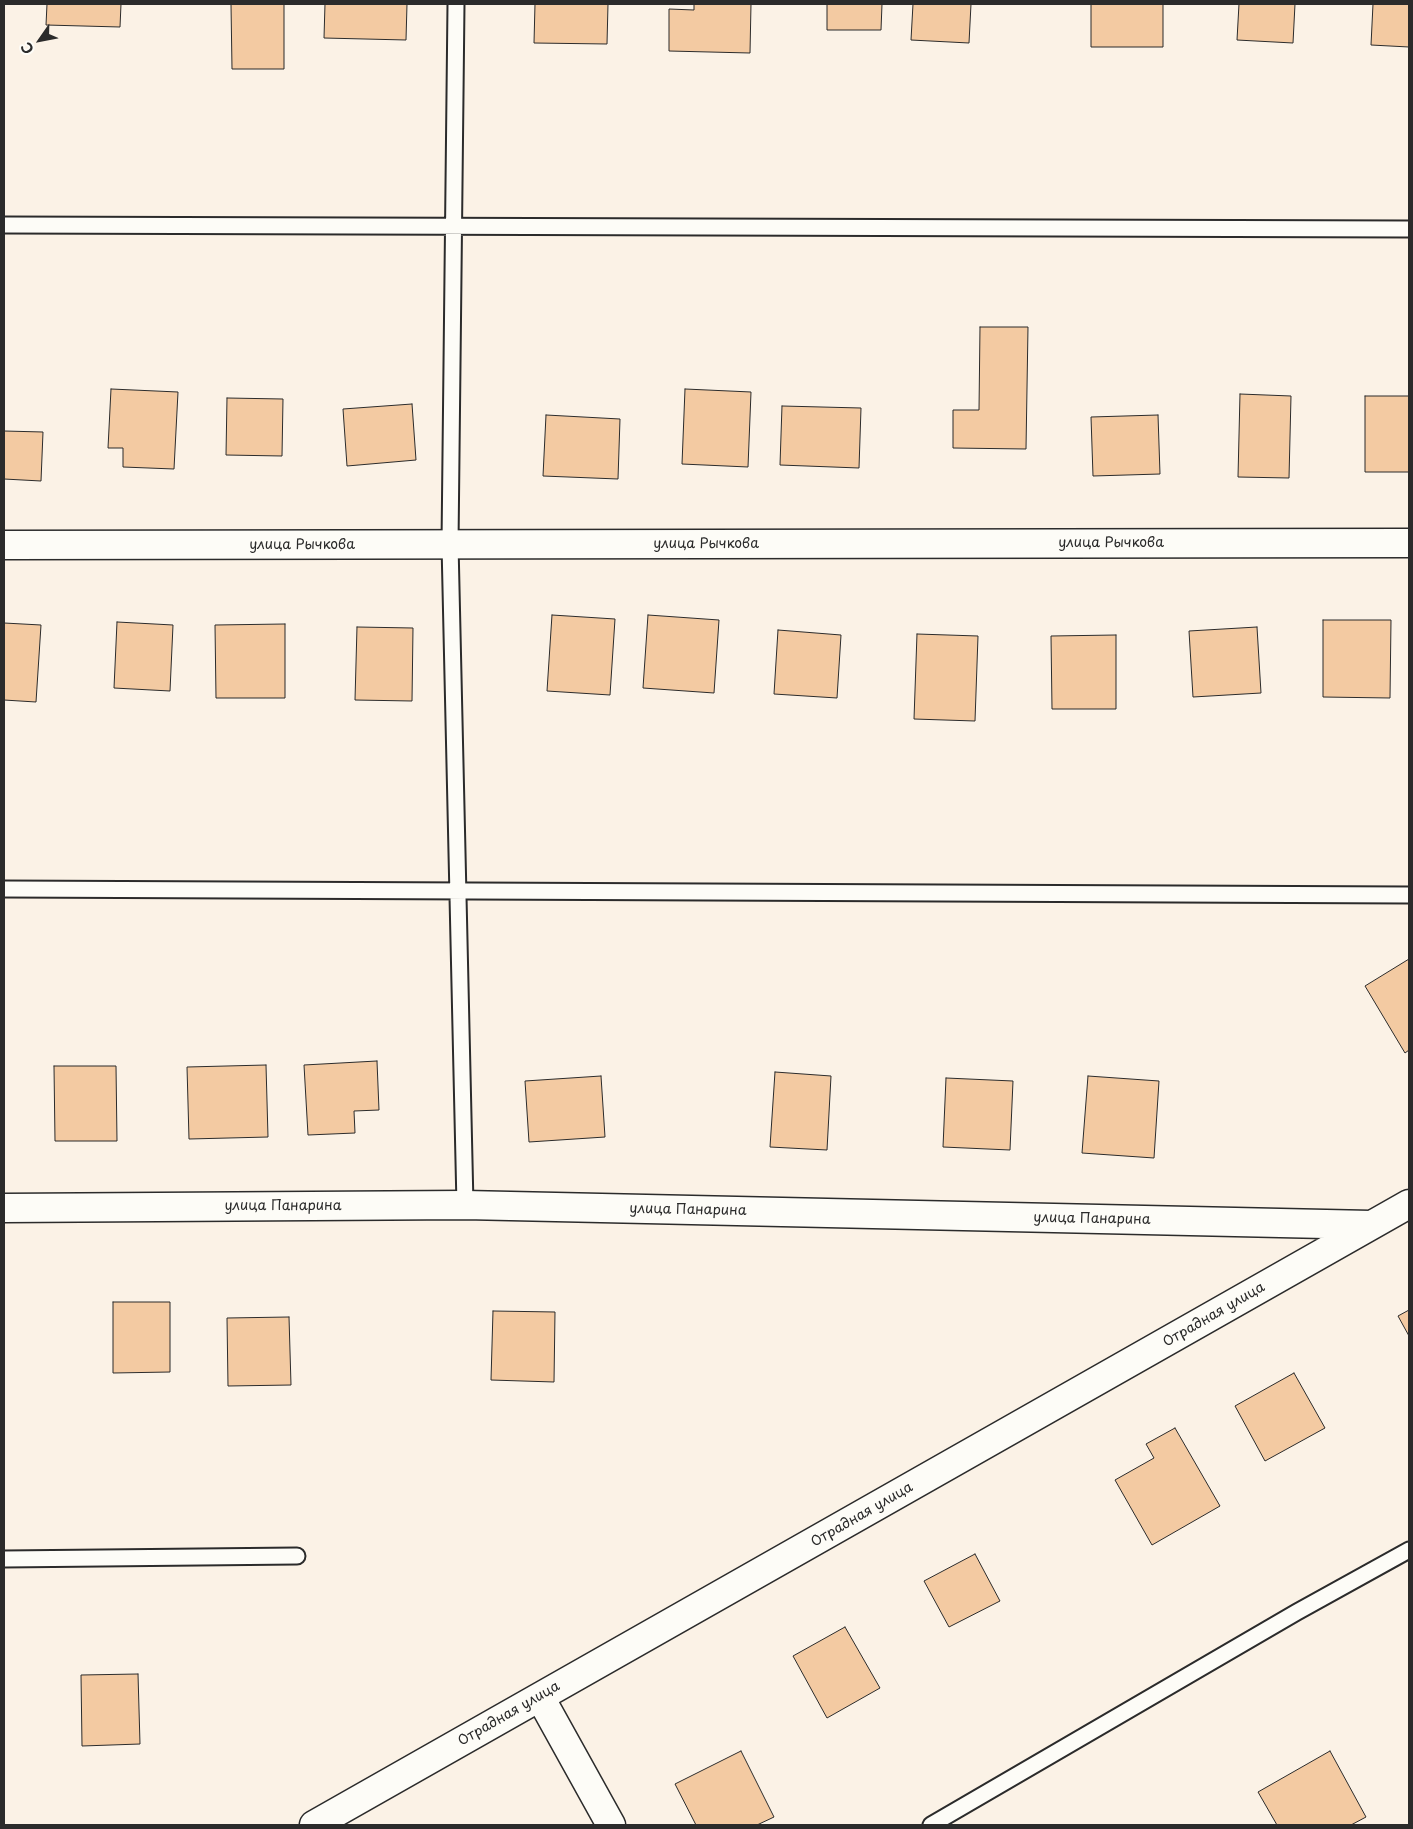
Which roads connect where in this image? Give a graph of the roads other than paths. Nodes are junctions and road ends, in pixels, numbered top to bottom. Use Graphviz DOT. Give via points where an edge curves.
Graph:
graph roads {
  1 [pos="456,4"];
  2 [pos="4,225"];
  3 [pos="454,226"];
  4 [pos="1409,229"];
  5 [pos="1409,543"];
  6 [pos="450,544"];
  7 [pos="4,545"];
  8 [pos="4,889"];
  9 [pos="458,891"];
  10 [pos="1409,895"];
  11 [pos="1409,1204"];
  12 [pos="465,1205"];
  13 [pos="4,1208"];
  14 [pos="1371,1225"];
  15 [pos="1409,1550"];
  16 [pos="297,1556"];
  17 [pos="4,1559"];
  18 [pos="540,1697"];
  19 [pos="314,1825"];
  20 [pos="611,1825"];
  21 [pos="930,1825"];
  1 -- 3 [label="lane"];
  2 -- 3 [label="lane"];
  3 -- 4 [label="lane"];
  3 -- 6 [label="lane"];
  5 -- 6 [label="street, улица Рычкова"];
  6 -- 7 [label="street, улица Рычкова"];
  6 -- 9 [label="lane"];
  8 -- 9 [label="lane"];
  9 -- 10 [label="lane"];
  9 -- 12 [label="lane"];
  11 -- 14 [label="street, Отрадная улица"];
  12 -- 13 [label="street, улица Панарина"];
  12 -- 14 [label="street, улица Панарина"];
  14 -- 18 [label="street, Отрадная улица"];
  15 -- 21 [label="lane"];
  16 -- 17 [label="lane"];
  18 -- 19 [label="street, Отрадная улица"];
  18 -- 20 [label="street"];
}
